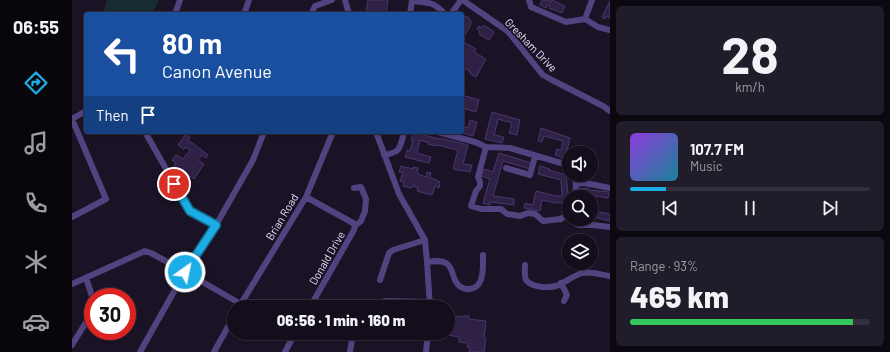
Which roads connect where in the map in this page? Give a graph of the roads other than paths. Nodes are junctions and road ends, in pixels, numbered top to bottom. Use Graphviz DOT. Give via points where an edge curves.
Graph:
graph roads {
  1 [pos="180,0"];
  2 [pos="249,0"];
  3 [pos="332,0"];
  4 [pos="345,0"];
  5 [pos="461,0"];
  6 [pos="529,0"];
  7 [pos="592,0"];
  8 [pos="427,1"];
  9 [pos="176,12"];
  10 [pos="245,12"];
  11 [pos="312,12"];
  12 [pos="348,12"];
  13 [pos="410,12"];
  14 [pos="443,12"];
  15 [pos="452,12"];
  16 [pos="585,19"];
  17 [pos="610,30"];
  18 [pos="610,111"];
  19 [pos="84,112"];
  20 [pos="72,119"];
  21 [pos="146,134"];
  22 [pos="263,134"];
  23 [pos="332,134"];
  24 [pos="377,134"];
  25 [pos="403,134"];
  26 [pos="445,134"];
  27 [pos="486,147"];
  28 [pos="384,155"];
  29 [pos="535,156"];
  30 [pos="562,163"];
  31 [pos="506,168"];
  32 [pos="576,184"];
  33 [pos="354,188"];
  34 [pos="610,188"];
  35 [pos="576,190"];
  36 [pos="306,197"];
  37 [pos="72,217"];
  38 [pos="562,218"];
  39 [pos="216,225"];
  40 [pos="355,226"];
  41 [pos="598,226"];
  42 [pos="610,227"];
  43 [pos="425,240"];
  44 [pos="483,255"];
  45 [pos="427,262"];
  46 [pos="525,264"];
  47 [pos="185,272"];
  48 [pos="610,276"];
  49 [pos="86,278"];
  50 [pos="380,280"];
  51 [pos="561,283"];
  52 [pos="72,284"];
  53 [pos="89,288"];
  54 [pos="232,300"];
  55 [pos="246,300"];
  56 [pos="314,300"];
  57 [pos="430,300"];
  58 [pos="564,301"];
  59 [pos="84,326"];
  60 [pos="227,329"];
  61 [pos="291,340"];
  62 [pos="352,340"];
  63 [pos="427,340"];
  64 [pos="72,345"];
  65 [pos="140,352"];
  66 [pos="214,352"];
  67 [pos="285,352"];
  68 [pos="350,352"];
  69 [pos="426,352"];
  1 -- 9 [label="street"];
  2 -- 10 [label="street"];
  3 -- 11 [label="street" via="315,6"];
  4 -- 12 [label="street"];
  5 -- 15 [label="street"];
  5 -- 18 [label="street, Gresham Drive" via="506,30 543,75"];
  6 -- 16 [label="street" via="530,7 566,22"];
  7 -- 16 [label="street"];
  8 -- 13 [label="street" via="412,1"];
  8 -- 14 [label="street" via="435,4"];
  16 -- 17 [label="street" via="598,27"];
  19 -- 20 [label="street"];
  20 -- 37 [label="street" via="106,199"];
  21 -- 39 [label="street" via="190,211"];
  22 -- 39 [label="street" via="253,160"];
  23 -- 36 [label="street, Brian Road"];
  24 -- 28 [label="street"];
  25 -- 28 [label="street" via="397,150"];
  26 -- 27 [label="street"];
  27 -- 29 [label="street" via="510,148"];
  27 -- 38 [label="street" via="478,177 480,186 471,206 501,209 507,214 520,216 535,214 543,221"];
  28 -- 43 [label="street" via="399,194"];
  29 -- 30 [label="street"];
  29 -- 31 [label="street" via="530,175"];
  32 -- 34 [label="street" via="585,183"];
  32 -- 35 [label="street"];
  33 -- 40 [label="street" via="361,187 366,199 361,221"];
  36 -- 40 [label="street, Donald Drive"];
  36 -- 55 [label="street, Brian Road"];
  39 -- 47 [label="street"];
  40 -- 56 [label="street, Donald Drive"];
  41 -- 42 [label="street"];
  43 -- 45 [label="street"];
  43 -- 50 [label="street" via="389,253"];
  44 -- 45 [label="street" via="479,285 471,289 458,285 446,263"];
  45 -- 57 [label="street"];
  46 -- 51 [label="street" via="526,279 532,285 549,287"];
  47 -- 49 [label="street" via="145,251"];
  47 -- 54 [label="street"];
  47 -- 65 [label="street"];
  48 -- 51 [label="street" via="588,273"];
  49 -- 52 [label="street"];
  49 -- 53 [label="street"];
  51 -- 58 [label="street" via="567,295"];
  59 -- 64 [label="street"];
  60 -- 66 [label="street"];
  61 -- 67 [label="street"];
  62 -- 68 [label="street"];
  63 -- 69 [label="street"];
}
